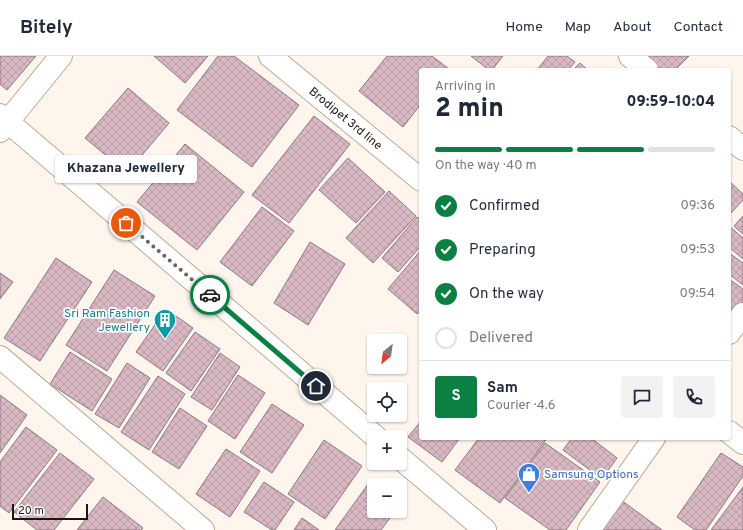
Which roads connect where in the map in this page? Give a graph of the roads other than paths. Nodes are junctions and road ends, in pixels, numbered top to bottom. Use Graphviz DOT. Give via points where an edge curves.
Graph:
graph roads {
  1 [pos="60,56"];
  2 [pos="270,56"];
  3 [pos="630,56"];
  4 [pos="645,68"];
  5 [pos="2,122"];
  6 [pos="419,178"];
  7 [pos="743,314"];
  8 [pos="731,330"];
  9 [pos="0,357"];
  10 [pos="368,430"];
  11 [pos="731,434"];
  12 [pos="653,440"];
  13 [pos="743,443"];
  14 [pos="407,464"];
  15 [pos="203,530"];
  16 [pos="485,530"];
  17 [pos="589,530"];
  1 -- 5 [label="street"];
  2 -- 6 [label="street, Brodipet 3rd line"];
  3 -- 4 [label="street"];
  5 -- 10 [label="street"];
  7 -- 8 [label="street"];
  9 -- 15 [label="street"];
  11 -- 13 [label="street"];
  12 -- 17 [label="street"];
  14 -- 16 [label="street"];
}
